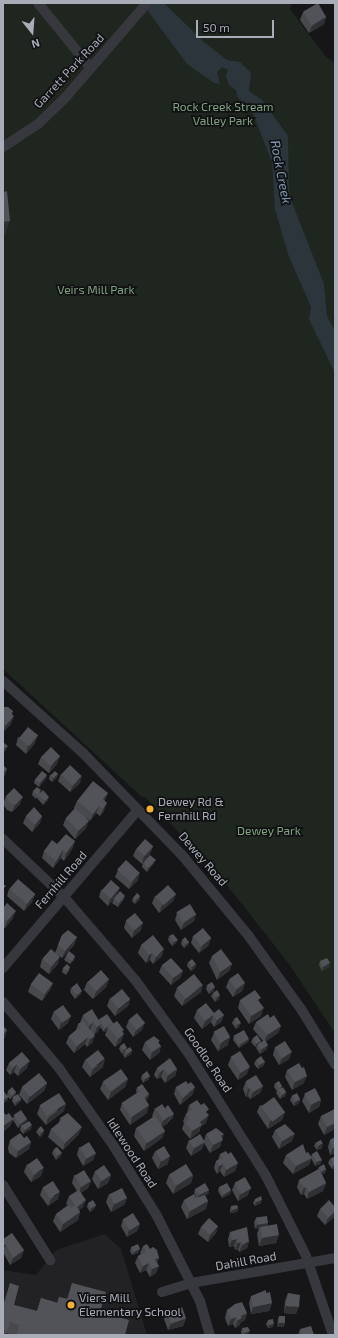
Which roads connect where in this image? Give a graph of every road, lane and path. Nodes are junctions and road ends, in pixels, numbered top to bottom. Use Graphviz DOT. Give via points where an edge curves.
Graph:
graph roads {
  1 [pos="38,3"];
  2 [pos="147,3"];
  3 [pos="90,67"];
  4 [pos="3,147"];
  5 [pos="3,682"];
  6 [pos="138,810"];
  7 [pos="3,839"];
  8 [pos="64,897"];
  9 [pos="3,968"];
  10 [pos="3,1002"];
  11 [pos="335,1064"];
  12 [pos="3,1186"];
  13 [pos="335,1258"];
  14 [pos="50,1260"];
  15 [pos="308,1263"];
  16 [pos="191,1283"];
  17 [pos="162,1292"];
  18 [pos="210,1335"];
  19 [pos="333,1335"];
  1 -- 3 [label="street"];
  2 -- 3 [label="street, Garrett Park Road"];
  3 -- 4 [label="street, Garrett Park Road" via="65,98 38,124"];
  5 -- 6 [label="street, Dewey Road" via="83,752"];
  6 -- 8 [label="street, Fernhill Road"];
  6 -- 11 [label="street, Dewey Road" via="157,827 248,936 301,1009"];
  7 -- 8 [label="street, Goodloe Road"];
  8 -- 9 [label="street, Fernhill Road"];
  8 -- 15 [label="street, Goodloe Road" via="136,981 189,1054 266,1176"];
  10 -- 16 [label="street, Idlewood Road" via="59,1068 113,1145 157,1216"];
  12 -- 14 [label="street"];
  13 -- 15 [label="street, Dahill Road"];
  15 -- 16 [label="street, Dahill Road"];
  15 -- 19 [label="street, Goodloe Road"];
  16 -- 17 [label="street, Dahill Road"];
  16 -- 18 [label="street, Idlewood Road"];
}
